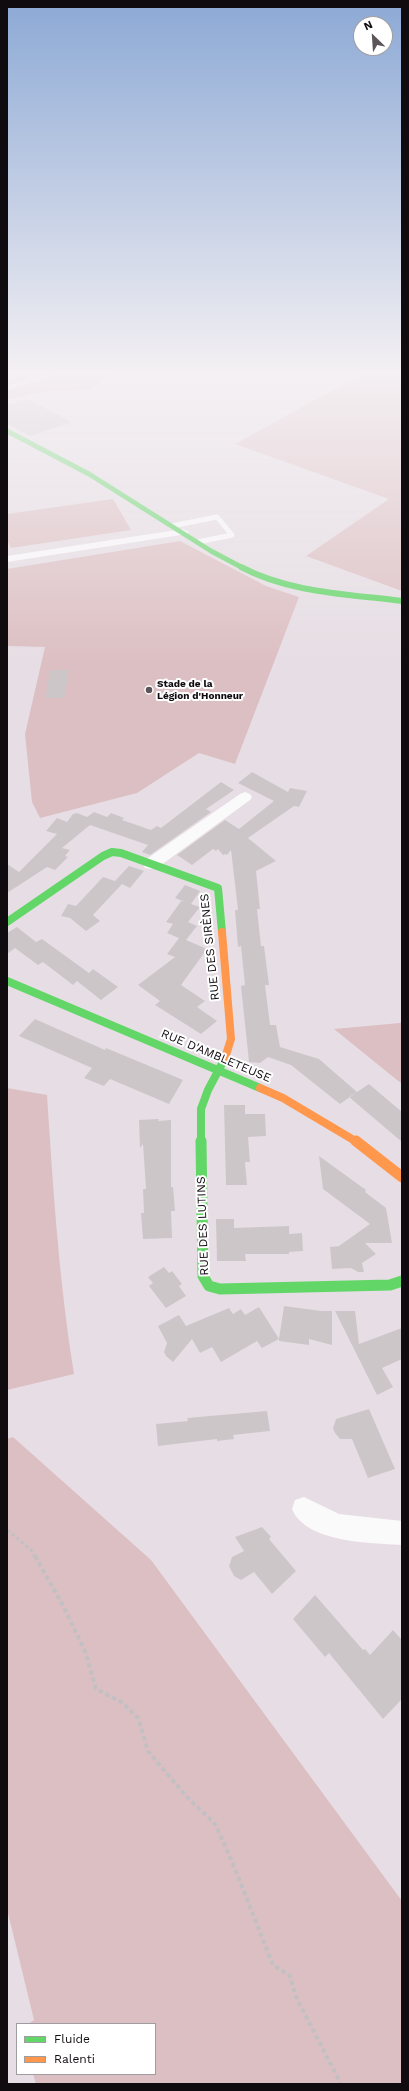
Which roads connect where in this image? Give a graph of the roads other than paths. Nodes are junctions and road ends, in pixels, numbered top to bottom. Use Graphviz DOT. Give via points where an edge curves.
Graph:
graph roads {
  1 [pos="78,470"];
  2 [pos="172,526"];
  3 [pos="183,532"];
  4 [pos="198,542"];
  5 [pos="7,559"];
  6 [pos="402,601"];
  7 [pos="245,797"];
  8 [pos="151,864"];
  9 [pos="11,915"];
  10 [pos="7,981"];
  11 [pos="219,1070"];
  12 [pos="402,1178"];
  13 [pos="402,1281"];
  14 [pos="304,1510"];
  15 [pos="402,1533"];
  1 -- 2 [label="street"];
  2 -- 3 [label="street"];
  2 -- 4 [label="lane" via="217,517 232,535"];
  3 -- 4 [label="street"];
  3 -- 5 [label="street"];
  4 -- 6 [label="street" via="243,568 281,584"];
  7 -- 8 [label="street"];
  8 -- 9 [label="street, RUE DES SIRÈNES" via="121,853 107,854"];
  8 -- 11 [label="street, RUE DES SIRÈNES" via="218,888 231,1039 228,1054"];
  10 -- 11 [label="street, RUE D'AMBLETEUSE"];
  11 -- 12 [label="street, RUE D'AMBLETEUSE" via="283,1098 322,1120 372,1152"];
  11 -- 13 [label="street, RUE DES LUTINS" via="205,1093 201,1117 205,1282 214,1289 220,1289 390,1285"];
  14 -- 15 [label="street" via="339,1528"];
}
